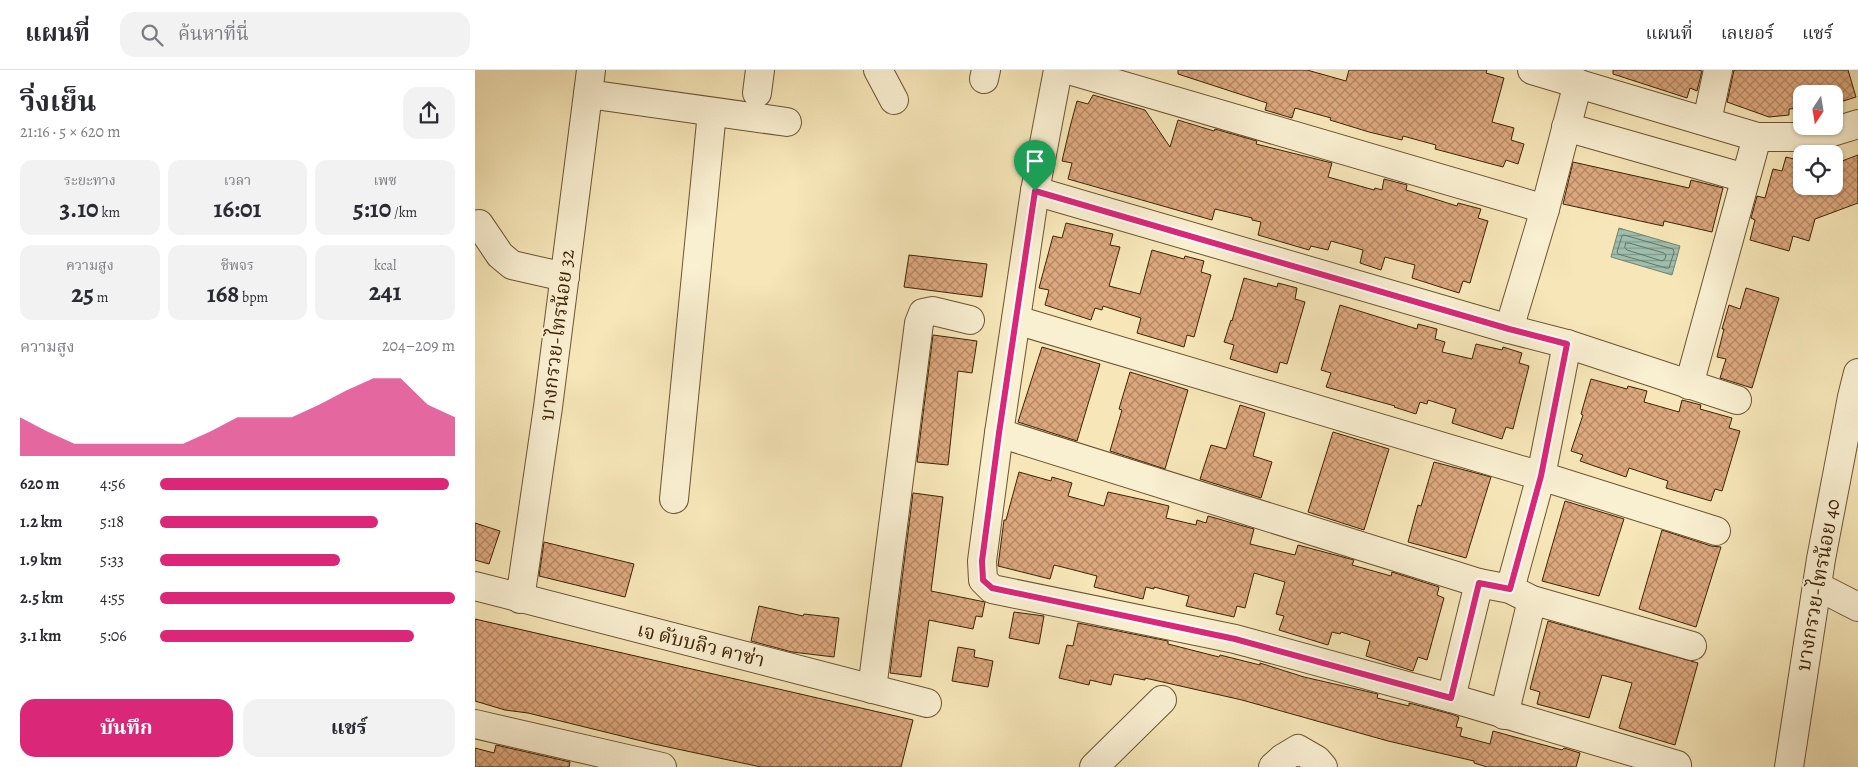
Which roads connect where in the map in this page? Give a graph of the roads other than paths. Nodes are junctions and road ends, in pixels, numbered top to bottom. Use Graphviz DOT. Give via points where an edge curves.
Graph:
graph roads {
  1 [pos="878,70"];
  2 [pos="1058,70"];
  3 [pos="1069,70"];
  4 [pos="1533,70"];
  5 [pos="1718,70"];
  6 [pos="1588,80"];
  7 [pos="590,82"];
  8 [pos="894,100"];
  9 [pos="712,112"];
  10 [pos="1707,120"];
  11 [pos="787,122"];
  12 [pos="1858,124"];
  13 [pos="1566,127"];
  14 [pos="1757,136"];
  15 [pos="1745,178"];
  16 [pos="1035,191"];
  17 [pos="1545,209"];
  18 [pos="479,224"];
  19 [pos="565,277"];
  20 [pos="970,320"];
  21 [pos="1016,320"];
  22 [pos="1509,329"];
  23 [pos="1567,344"];
  24 [pos="1858,374"];
  25 [pos="1689,385"];
  26 [pos="1737,400"];
  27 [pos="999,433"];
  28 [pos="1541,476"];
  29 [pos="674,499"];
  30 [pos="1715,531"];
  31 [pos="1479,583"];
  32 [pos="475,586"];
  33 [pos="1817,586"];
  34 [pos="1521,595"];
  35 [pos="520,599"];
  36 [pos="1858,607"];
  37 [pos="1692,646"];
  38 [pos="872,689"];
  39 [pos="1451,698"];
  40 [pos="1162,700"];
  41 [pos="927,703"];
  42 [pos="1504,715"];
  43 [pos="475,724"];
  44 [pos="1677,765"];
  45 [pos="662,767"];
  46 [pos="1094,767"];
  47 [pos="1273,767"];
  48 [pos="1323,767"];
  49 [pos="1789,767"];
  1 -- 8 [label="street"];
  2 -- 16 [label="street"];
  3 -- 17 [label="street"];
  4 -- 6 [label="street"];
  5 -- 10 [label="street"];
  6 -- 10 [label="street"];
  6 -- 13 [label="street"];
  7 -- 9 [label="street"];
  7 -- 19 [label="street, บางกรวย-ไทรน้อย 32"];
  9 -- 11 [label="street"];
  9 -- 29 [label="street"];
  10 -- 14 [label="street"];
  12 -- 14 [label="street" via="1816,137"];
  13 -- 15 [label="street"];
  13 -- 17 [label="street"];
  14 -- 15 [label="street"];
  15 -- 25 [label="street"];
  16 -- 21 [label="street"];
  16 -- 22 [label="street"];
  17 -- 22 [label="street"];
  18 -- 19 [label="street" via="500,255 511,265"];
  19 -- 35 [label="street, บางกรวย-ไทรน้อย 32"];
  20 -- 38 [label="street" via="933,311 923,313 919,323"];
  21 -- 27 [label="street"];
  21 -- 28 [label="street"];
  22 -- 23 [label="street"];
  23 -- 25 [label="street"];
  23 -- 28 [label="street"];
  24 -- 33 [label="street, บางกรวย-ไทรน้อย 40"];
  25 -- 26 [label="street"];
  27 -- 31 [label="street"];
  27 -- 39 [label="street" via="982,561 983,580 992,588 1235,639"];
  28 -- 30 [label="street"];
  28 -- 34 [label="street"];
  31 -- 34 [label="street"];
  31 -- 39 [label="street"];
  32 -- 35 [label="street, เจ ดับบลิว คาซ่า"];
  33 -- 36 [label="street"];
  33 -- 49 [label="street, บางกรวย-ไทรน้อย 40"];
  34 -- 37 [label="street"];
  34 -- 42 [label="street"];
  35 -- 38 [label="street, เจ ดับบลิว คาซ่า"];
  38 -- 41 [label="street, เจ ดับบลิว คาซ่า"];
  39 -- 42 [label="street"];
  40 -- 46 [label="street"];
  42 -- 44 [label="street"];
  43 -- 45 [label="street"];
  47 -- 48 [label="street" via="1298,749"];
}
